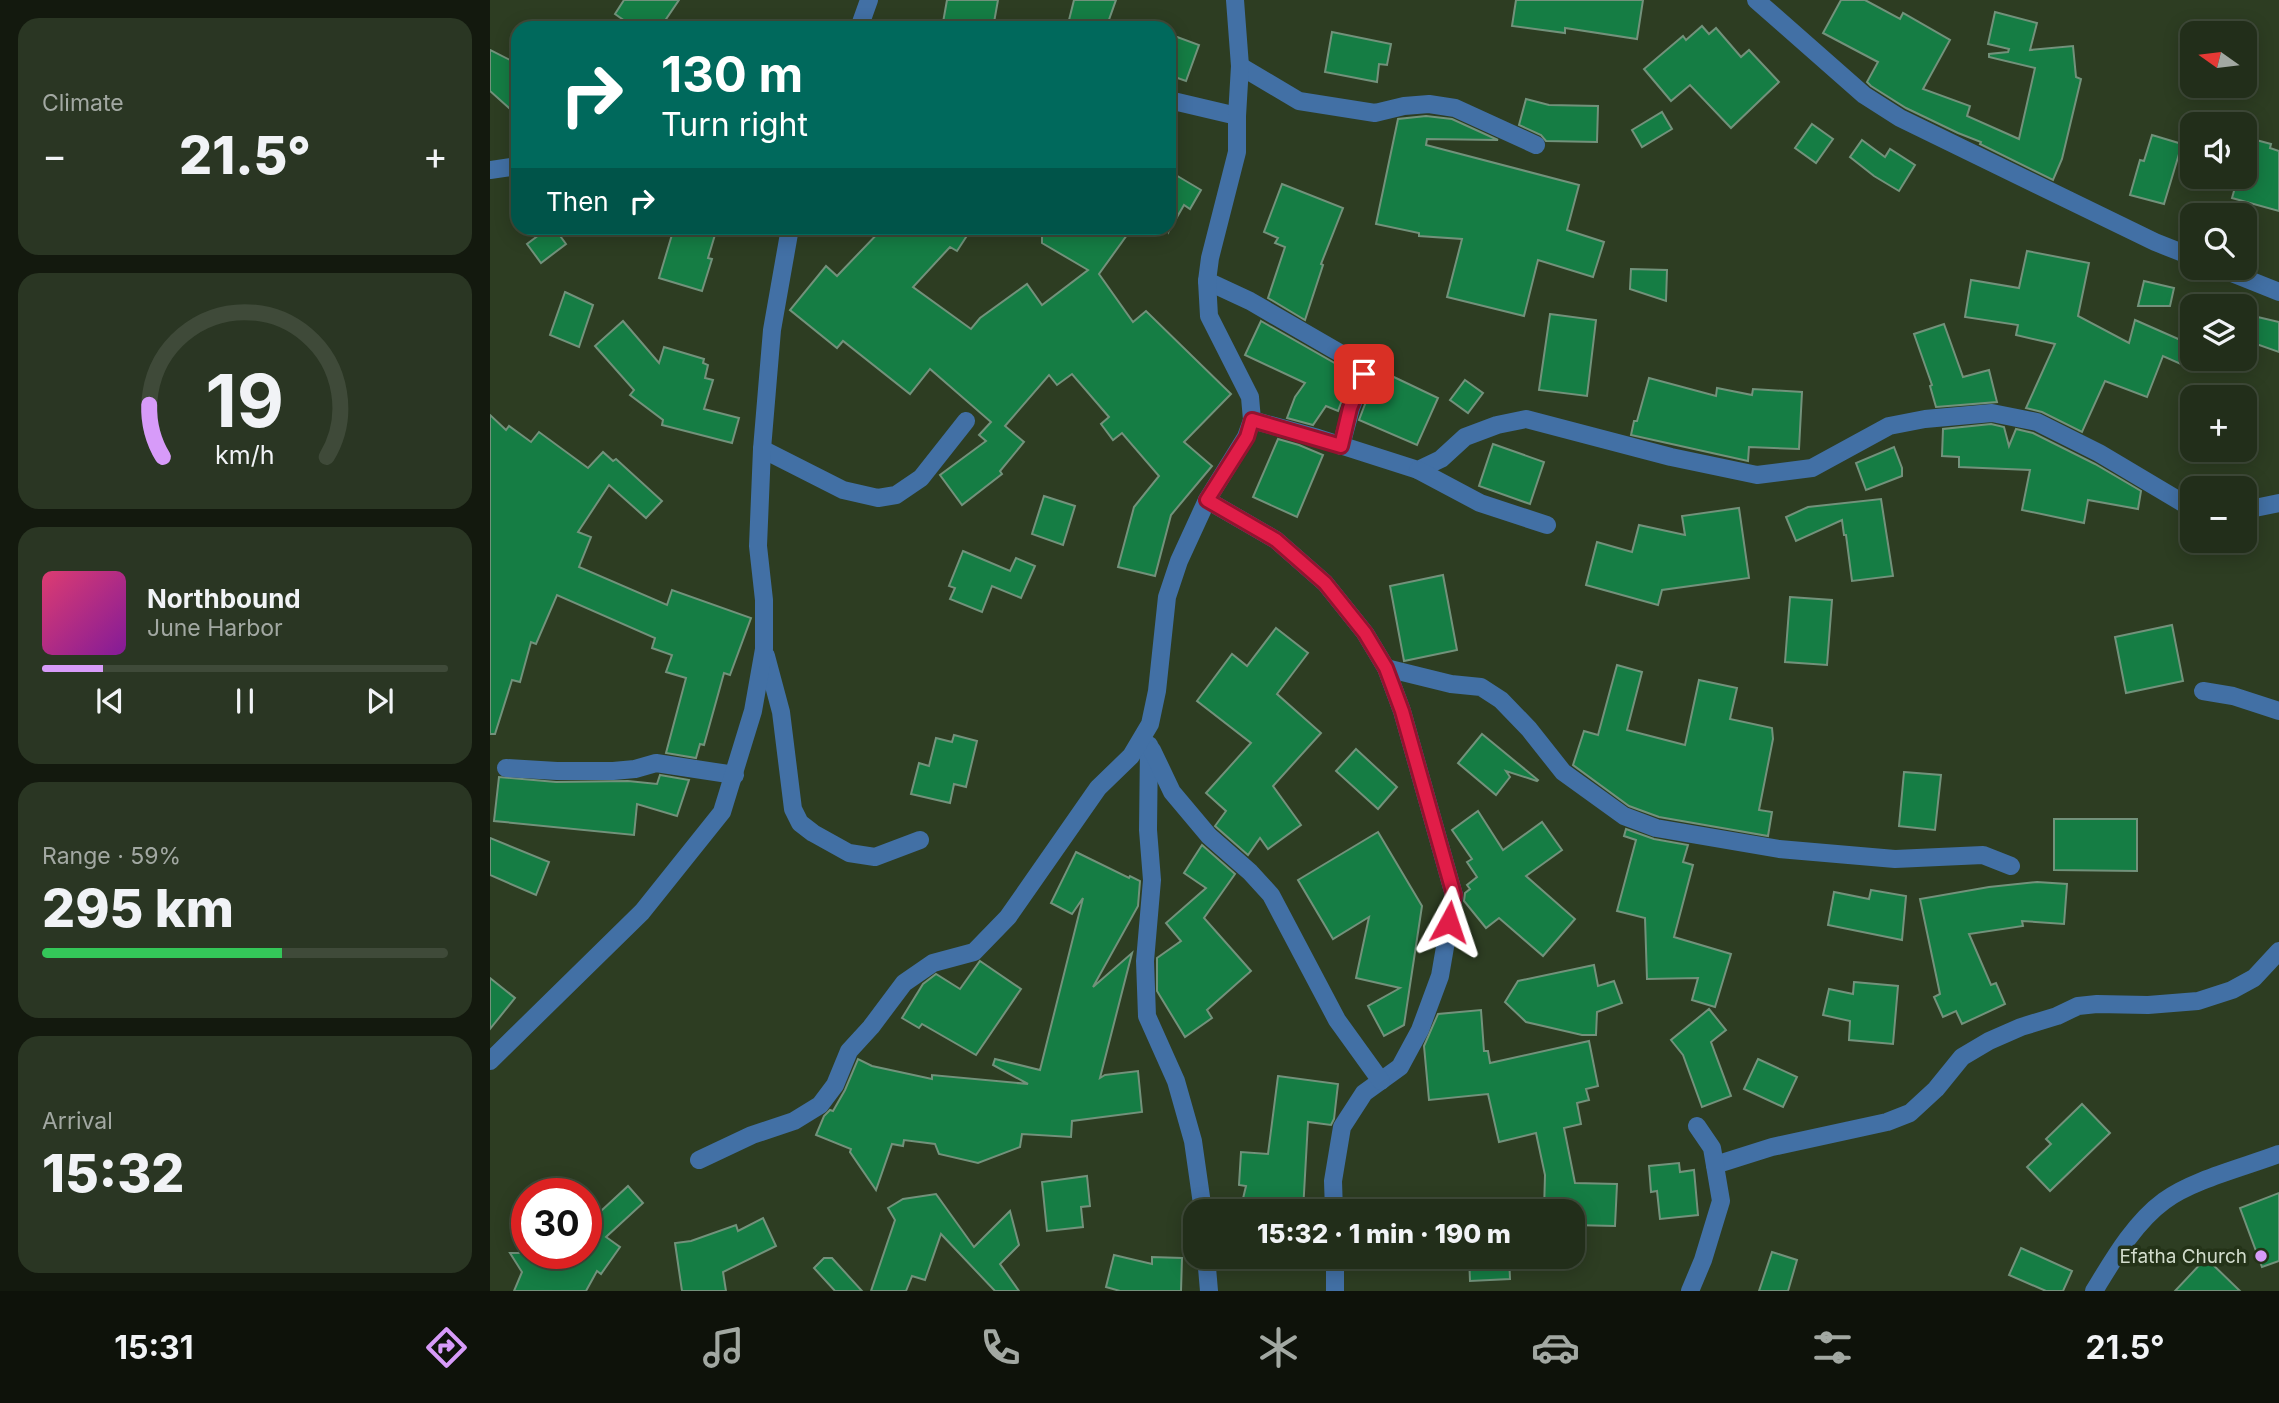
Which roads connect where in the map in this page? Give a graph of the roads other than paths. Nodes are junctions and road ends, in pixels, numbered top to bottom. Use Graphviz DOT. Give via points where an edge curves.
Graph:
graph roads {
  1 [pos="869,0"];
  2 [pos="1235,0"];
  3 [pos="1756,0"];
  4 [pos="862,21"];
  5 [pos="1240,66"];
  6 [pos="1176,102"];
  7 [pos="1237,116"];
  8 [pos="1536,145"];
  9 [pos="511,167"];
  10 [pos="490,170"];
  11 [pos="789,235"];
  12 [pos="2180,252"];
  13 [pos="2249,280"];
  14 [pos="1207,281"];
  15 [pos="2279,292"];
  16 [pos="1252,420"];
  17 [pos="966,421"];
  18 [pos="1341,446"];
  19 [pos="762,449"];
  20 [pos="1418,470"];
  21 [pos="1207,500"];
  22 [pos="2180,501"];
  23 [pos="2279,503"];
  24 [pos="2257,508"];
  25 [pos="1547,525"];
  26 [pos="764,649"];
  27 [pos="1386,668"];
  28 [pos="2203,691"];
  29 [pos="2279,711"];
  30 [pos="1146,740"];
  31 [pos="506,768"];
  32 [pos="735,775"];
  33 [pos="920,840"];
  34 [pos="2011,866"];
  35 [pos="2279,951"];
  36 [pos="490,1061"];
  37 [pos="1381,1081"];
  38 [pos="1697,1126"];
  39 [pos="2279,1154"];
  40 [pos="699,1160"];
  41 [pos="1715,1165"];
  42 [pos="1201,1199"];
  43 [pos="1334,1199"];
  44 [pos="1207,1269"];
  45 [pos="1335,1269"];
  46 [pos="1209,1291"];
  47 [pos="1335,1291"];
  48 [pos="1690,1291"];
  49 [pos="2094,1291"];
  1 -- 4 [label="street"];
  2 -- 5 [label="street"];
  3 -- 12 [label="street" via="1864,95 1900,118"];
  5 -- 7 [label="street"];
  5 -- 8 [label="street" via="1299,102 1375,113 1429,104 1455,108"];
  6 -- 7 [label="street"];
  7 -- 14 [label="street" via="1237,152"];
  9 -- 10 [label="street"];
  11 -- 19 [label="street" via="772,330"];
  13 -- 15 [label="street"];
  14 -- 16 [label="street" via="1209,316 1250,397"];
  14 -- 18 [label="street" via="1364,367"];
  16 -- 18 [label="street"];
  16 -- 21 [label="street" via="1247,437"];
  17 -- 19 [label="street" via="921,478 896,495 878,498 843,490"];
  18 -- 20 [label="street"];
  19 -- 26 [label="street" via="758,546"];
  20 -- 22 [label="street" via="1441,459 1465,437 1526,419 1757,475 1812,468 1889,426 1992,413 2037,422"];
  20 -- 25 [label="street" via="1480,503"];
  21 -- 27 [label="street" via="1276,540 1325,583"];
  21 -- 30 [label="street" via="1167,597 1157,691"];
  23 -- 24 [label="street"];
  26 -- 32 [label="street"];
  26 -- 33 [label="street" via="780,712 793,809 800,823 849,853 875,857"];
  27 -- 34 [label="street" via="1481,687 1529,729 1563,772 1624,816 1656,828 1779,849 1895,859 1983,855"];
  27 -- 37 [label="street" via="1454,895 1440,976 1420,1030 1400,1067"];
  28 -- 29 [label="street"];
  30 -- 37 [label="street" via="1172,792 1209,836 1271,895 1337,1020"];
  30 -- 40 [label="street" via="1098,788 1008,917 974,952 933,963 904,983 849,1051 835,1085 820,1105 794,1121"];
  30 -- 42 [label="street" via="1153,880 1145,961 1147,1016 1176,1081 1193,1141"];
  31 -- 32 [label="street" via="613,771 656,763"];
  32 -- 36 [label="street" via="722,812 642,912"];
  35 -- 41 [label="street" via="2254,978 2198,1001 2078,1006 2021,1027 1962,1057 1910,1113 1887,1122 1772,1147"];
  37 -- 43 [label="street" via="1364,1093 1342,1127"];
  38 -- 41 [label="street" via="1712,1147"];
  39 -- 49 [label="street" via="2164,1201 2139,1225"];
  41 -- 48 [label="street" via="1721,1201"];
  44 -- 46 [label="street"];
  45 -- 47 [label="street"];
}
